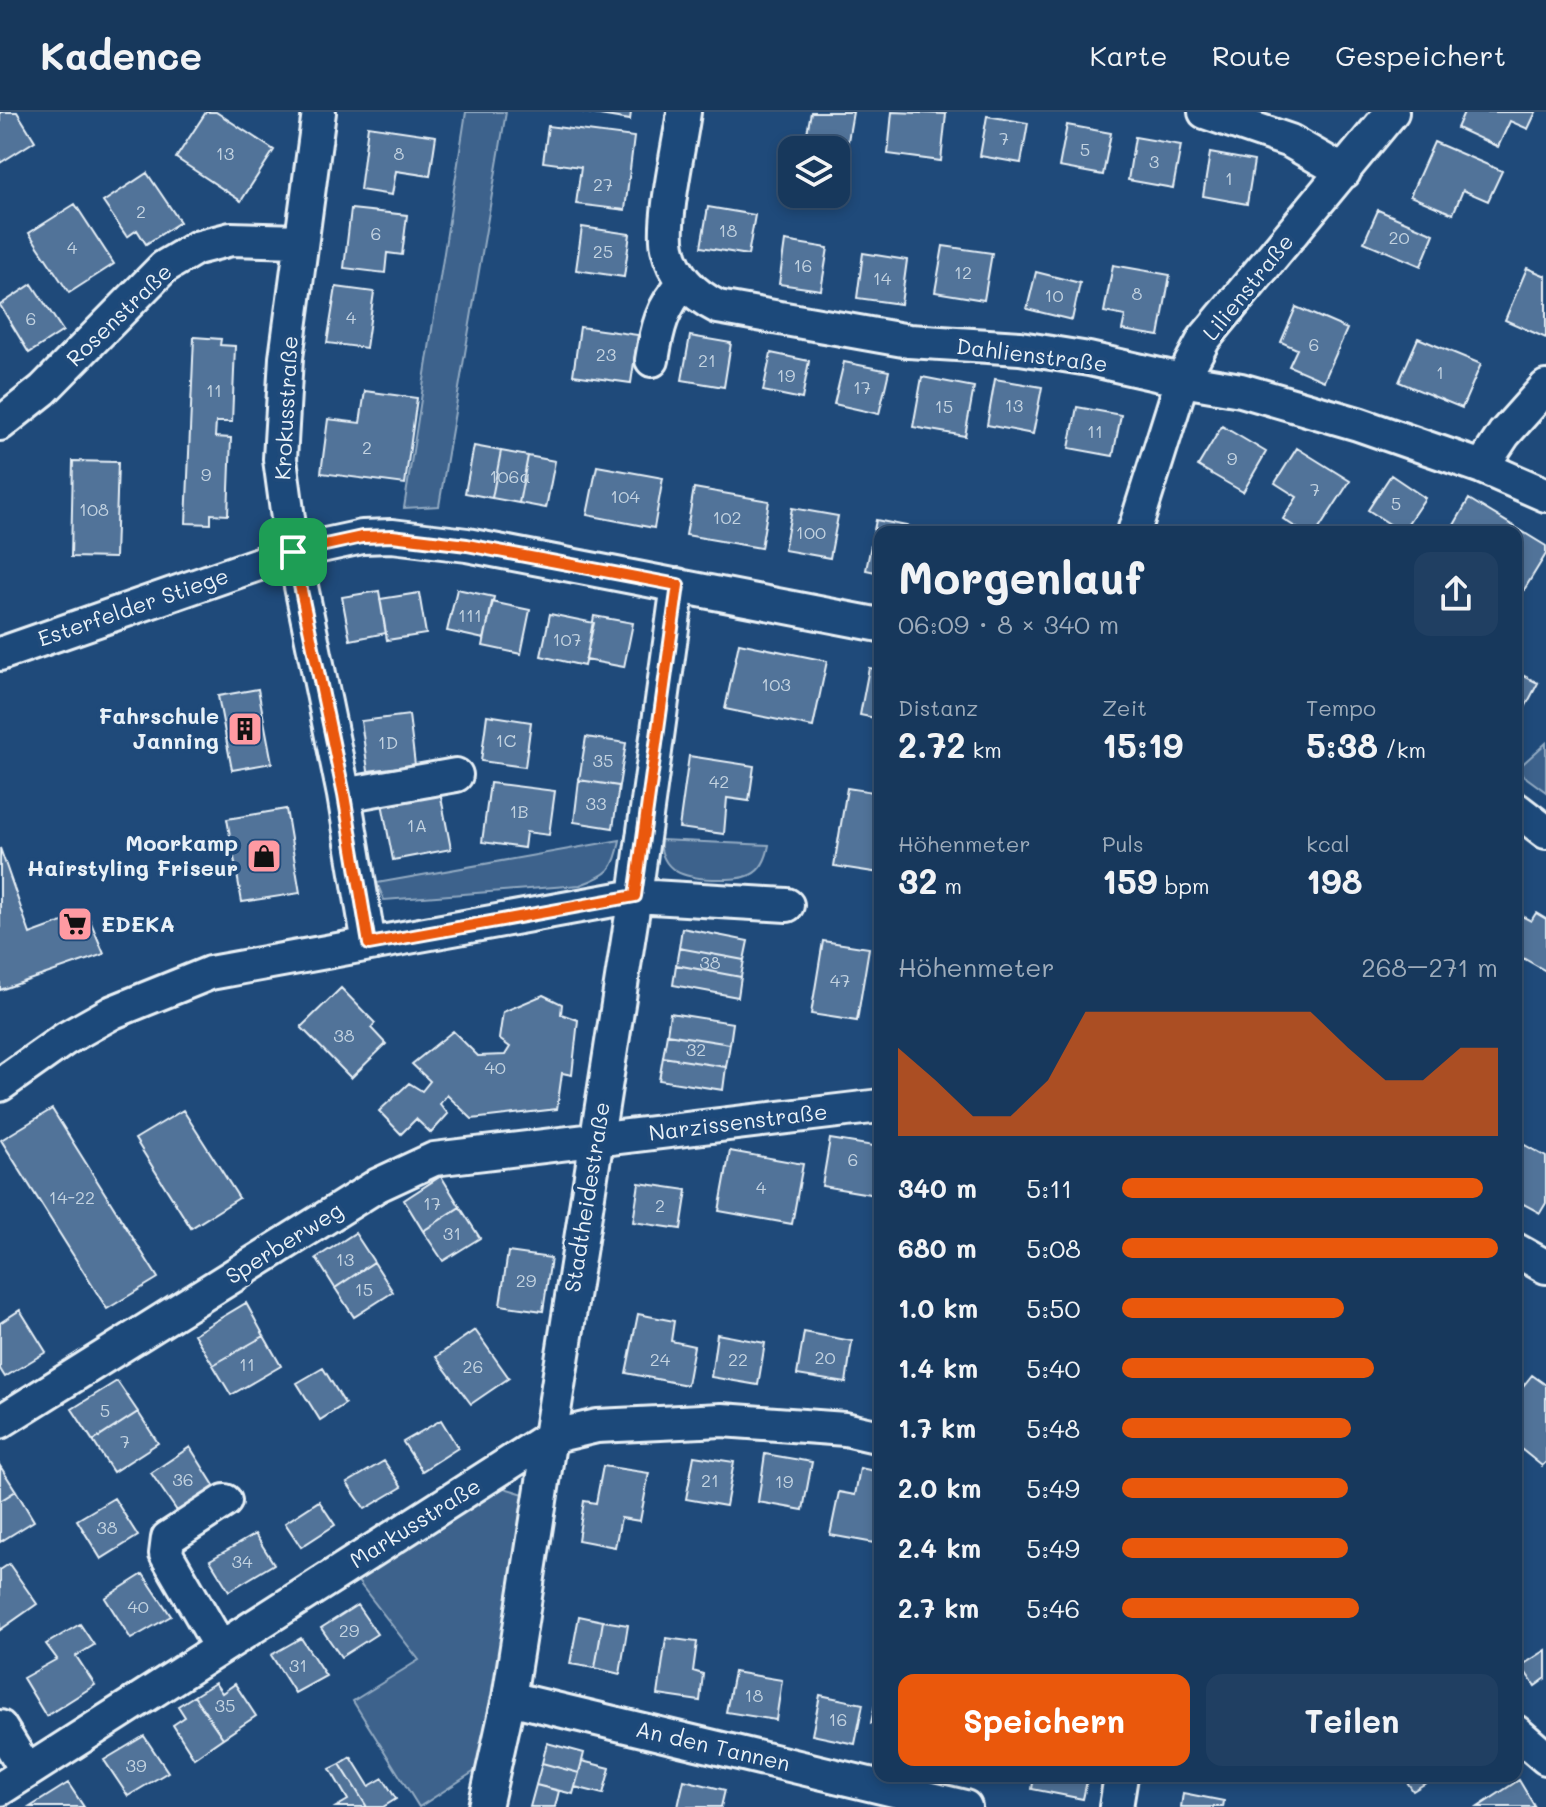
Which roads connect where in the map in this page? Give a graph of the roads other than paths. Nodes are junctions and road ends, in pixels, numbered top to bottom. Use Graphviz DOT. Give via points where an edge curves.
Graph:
graph roads {
  1 [pos="319,112"];
  2 [pos="684,112"];
  3 [pos="1205,112"];
  4 [pos="1392,112"];
  5 [pos="1344,172"];
  6 [pos="301,241"];
  7 [pos="684,283"];
  8 [pos="652,360"];
  9 [pos="1182,380"];
  10 [pos="1546,387"];
  11 [pos="0,424"];
  12 [pos="1482,467"];
  13 [pos="1546,495"];
  14 [pos="1136,526"];
  15 [pos="293,552"];
  16 [pos="678,585"];
  17 [pos="874,624"];
  18 [pos="0,654"];
  19 [pos="456,775"];
  20 [pos="344,795"];
  21 [pos="1522,814"];
  22 [pos="1546,832"];
  23 [pos="635,896"];
  24 [pos="787,905"];
  25 [pos="369,944"];
  26 [pos="0,1085"];
  27 [pos="874,1107"];
  28 [pos="596,1138"];
  29 [pos="1522,1253"];
  30 [pos="1546,1267"];
  31 [pos="0,1422"];
  32 [pos="874,1436"];
  33 [pos="550,1437"];
  34 [pos="225,1501"];
  35 [pos="220,1647"];
  36 [pos="509,1698"];
  37 [pos="0,1727"];
  38 [pos="1522,1737"];
  39 [pos="1546,1758"];
  40 [pos="27,1771"];
  41 [pos="1120,1782"];
  42 [pos="0,1789"];
  43 [pos="916,1801"];
  44 [pos="485,1807"];
  45 [pos="965,1807"];
  46 [pos="1116,1807"];
  1 -- 6 [label="street, Krokusstraße"];
  2 -- 7 [label="street" via="667,227 668,248"];
  3 -- 5 [label="street" via="1290,141"];
  4 -- 5 [label="street, Lilienstraße"];
  5 -- 9 [label="street, Lilienstraße" via="1204,339"];
  6 -- 11 [label="street, Rosenstraße" via="231,239 196,248 164,267 43,390"];
  6 -- 15 [label="street, Krokusstraße" via="280,459"];
  7 -- 8 [label="street" via="668,300"];
  7 -- 9 [label="street, Dahlienstraße" via="718,307 909,341 1020,348"];
  9 -- 12 [label="street, Dahlienstraße" via="1241,390"];
  9 -- 14 [label="street, Lilienstraße"];
  10 -- 12 [label="street"];
  12 -- 13 [label="street, Dahlienstraße"];
  15 -- 16 [label="street, Esterfelder Stiege" via="362,537 421,538"];
  15 -- 18 [label="street, Esterfelder Stiege"];
  15 -- 20 [label="street, Krokusstraße"];
  16 -- 17 [label="street, Esterfelder Stiege"];
  16 -- 23 [label="street, Stadtheidestraße"];
  19 -- 20 [label="street"];
  20 -- 25 [label="street, Krokusstraße"];
  21 -- 22 [label="street"];
  23 -- 24 [label="street"];
  23 -- 25 [label="street"];
  23 -- 28 [label="street, Stadtheidestraße"];
  25 -- 26 [label="street" via="197,979 113,1012"];
  27 -- 28 [label="street, Narzissenstraße"];
  28 -- 31 [label="street, Sperberweg" via="434,1159 403,1171"];
  28 -- 33 [label="street, Stadtheidestraße"];
  29 -- 30 [label="street"];
  32 -- 33 [label="street, Markusstraße" via="722,1420 597,1426"];
  33 -- 35 [label="street, Markusstraße"];
  33 -- 36 [label="street, Stadtheidestraße"];
  34 -- 35 [label="street" via="168,1538 166,1554"];
  35 -- 40 [label="street, Markusstraße"];
  36 -- 43 [label="street, An den Tannen"];
  36 -- 44 [label="street, Stadtheidestraße"];
  37 -- 40 [label="street"];
  38 -- 39 [label="street"];
  40 -- 42 [label="street, Markusstraße"];
  41 -- 46 [label="street"];
  43 -- 45 [label="street, An den Tannen"];
}
